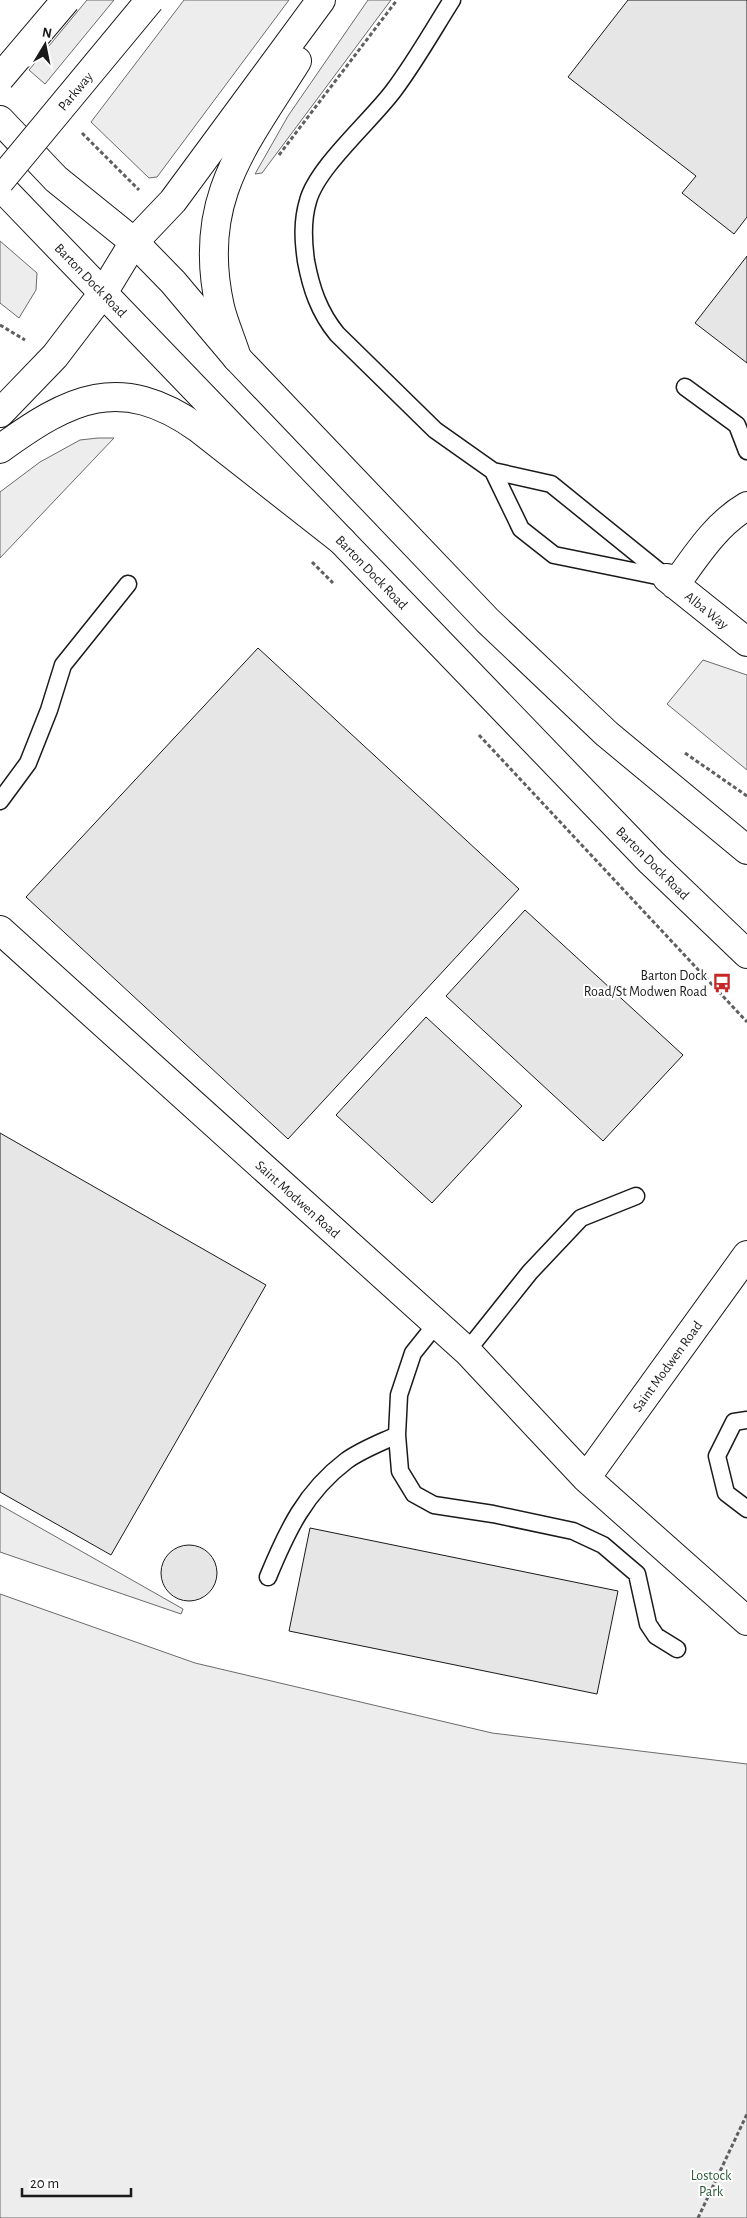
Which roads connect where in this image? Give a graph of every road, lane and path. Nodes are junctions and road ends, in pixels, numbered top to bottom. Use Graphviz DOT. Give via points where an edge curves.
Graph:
graph roads {
  1 [pos="66,0"];
  2 [pos="150,0"];
  3 [pos="321,0"];
  4 [pos="334,0"];
  5 [pos="396,0"];
  6 [pos="452,0"];
  7 [pos="0,78"];
  8 [pos="0,120"];
  9 [pos="274,163"];
  10 [pos="0,181"];
  11 [pos="0,186"];
  12 [pos="134,242"];
  13 [pos="102,293"];
  14 [pos="237,358"];
  15 [pos="684,387"];
  16 [pos="0,413"];
  17 [pos="0,449"];
  18 [pos="747,451"];
  19 [pos="493,471"];
  20 [pos="747,506"];
  21 [pos="342,541"];
  22 [pos="309,559"];
  23 [pos="671,581"];
  24 [pos="128,584"];
  25 [pos="336,586"];
  26 [pos="747,642"];
  27 [pos="472,727"];
  28 [pos="684,752"];
  29 [pos="747,796"];
  30 [pos="0,801"];
  31 [pos="747,850"];
  32 [pos="0,930"];
  33 [pos="747,954"];
  34 [pos="747,1022"];
  35 [pos="636,1196"];
  36 [pos="747,1255"];
  37 [pos="437,1323"];
  38 [pos="467,1351"];
  39 [pos="747,1420"];
  40 [pos="397,1436"];
  41 [pos="586,1478"];
  42 [pos="747,1509"];
  43 [pos="268,1577"];
  44 [pos="747,1621"];
  45 [pos="678,1650"];
  46 [pos="747,2114"];
  47 [pos="698,2218"];
  1 -- 7 [label="main road, bridge"];
  2 -- 10 [label="main road, Parkway, bridge"];
  3 -- 12 [label="main road" via="173,201"];
  4 -- 14 [label="main road" via="246,142 230,171 218,204 214,269 220,308"];
  5 -- 9 [label="path"];
  6 -- 19 [label="lane" via="394,90 318,178 308,199 303,241 317,304 336,334 435,430"];
  8 -- 12 [label="main road" via="56,179"];
  11 -- 13 [label="main road, Barton Dock Road"];
  12 -- 13 [label="main road"];
  12 -- 14 [label="main road" via="173,282"];
  13 -- 16 [label="main road" via="56,356"];
  13 -- 21 [label="main road, Barton Dock Road"];
  14 -- 31 [label="main road" via="487,620 606,734"];
  15 -- 18 [label="lane" via="737,426"];
  17 -- 21 [label="main road" via="54,412 75,403 117,397 149,402 178,414 198,428"];
  19 -- 23 [label="lane" via="551,484"];
  19 -- 23 [label="lane" via="521,529 554,555"];
  20 -- 23 [label="main road" via="721,526"];
  21 -- 33 [label="main road, Barton Dock Road" via="644,855"];
  22 -- 25 [label="path"];
  23 -- 26 [label="main road, Alba Way"];
  24 -- 30 [label="lane" via="63,665 28,763"];
  27 -- 34 [label="path"];
  28 -- 29 [label="path"];
  32 -- 37 [label="main road, Saint Modwen Road"];
  35 -- 38 [label="lane" via="581,1218 530,1272"];
  36 -- 41 [label="main road, Saint Modwen Road"];
  37 -- 38 [label="main road, Saint Modwen Road"];
  37 -- 40 [label="lane" via="414,1353 399,1395"];
  38 -- 41 [label="main road, Saint Modwen Road"];
  39 -- 42 [label="lane" via="734,1422 717,1456 726,1493"];
  40 -- 43 [label="lane" via="346,1461 312,1493 293,1521"];
  40 -- 45 [label="lane" via="400,1471 414,1494 434,1505 573,1531 603,1545 637,1574 648,1624 656,1636"];
  41 -- 44 [label="main road, Saint Modwen Road"];
  46 -- 47 [label="path"];
}
